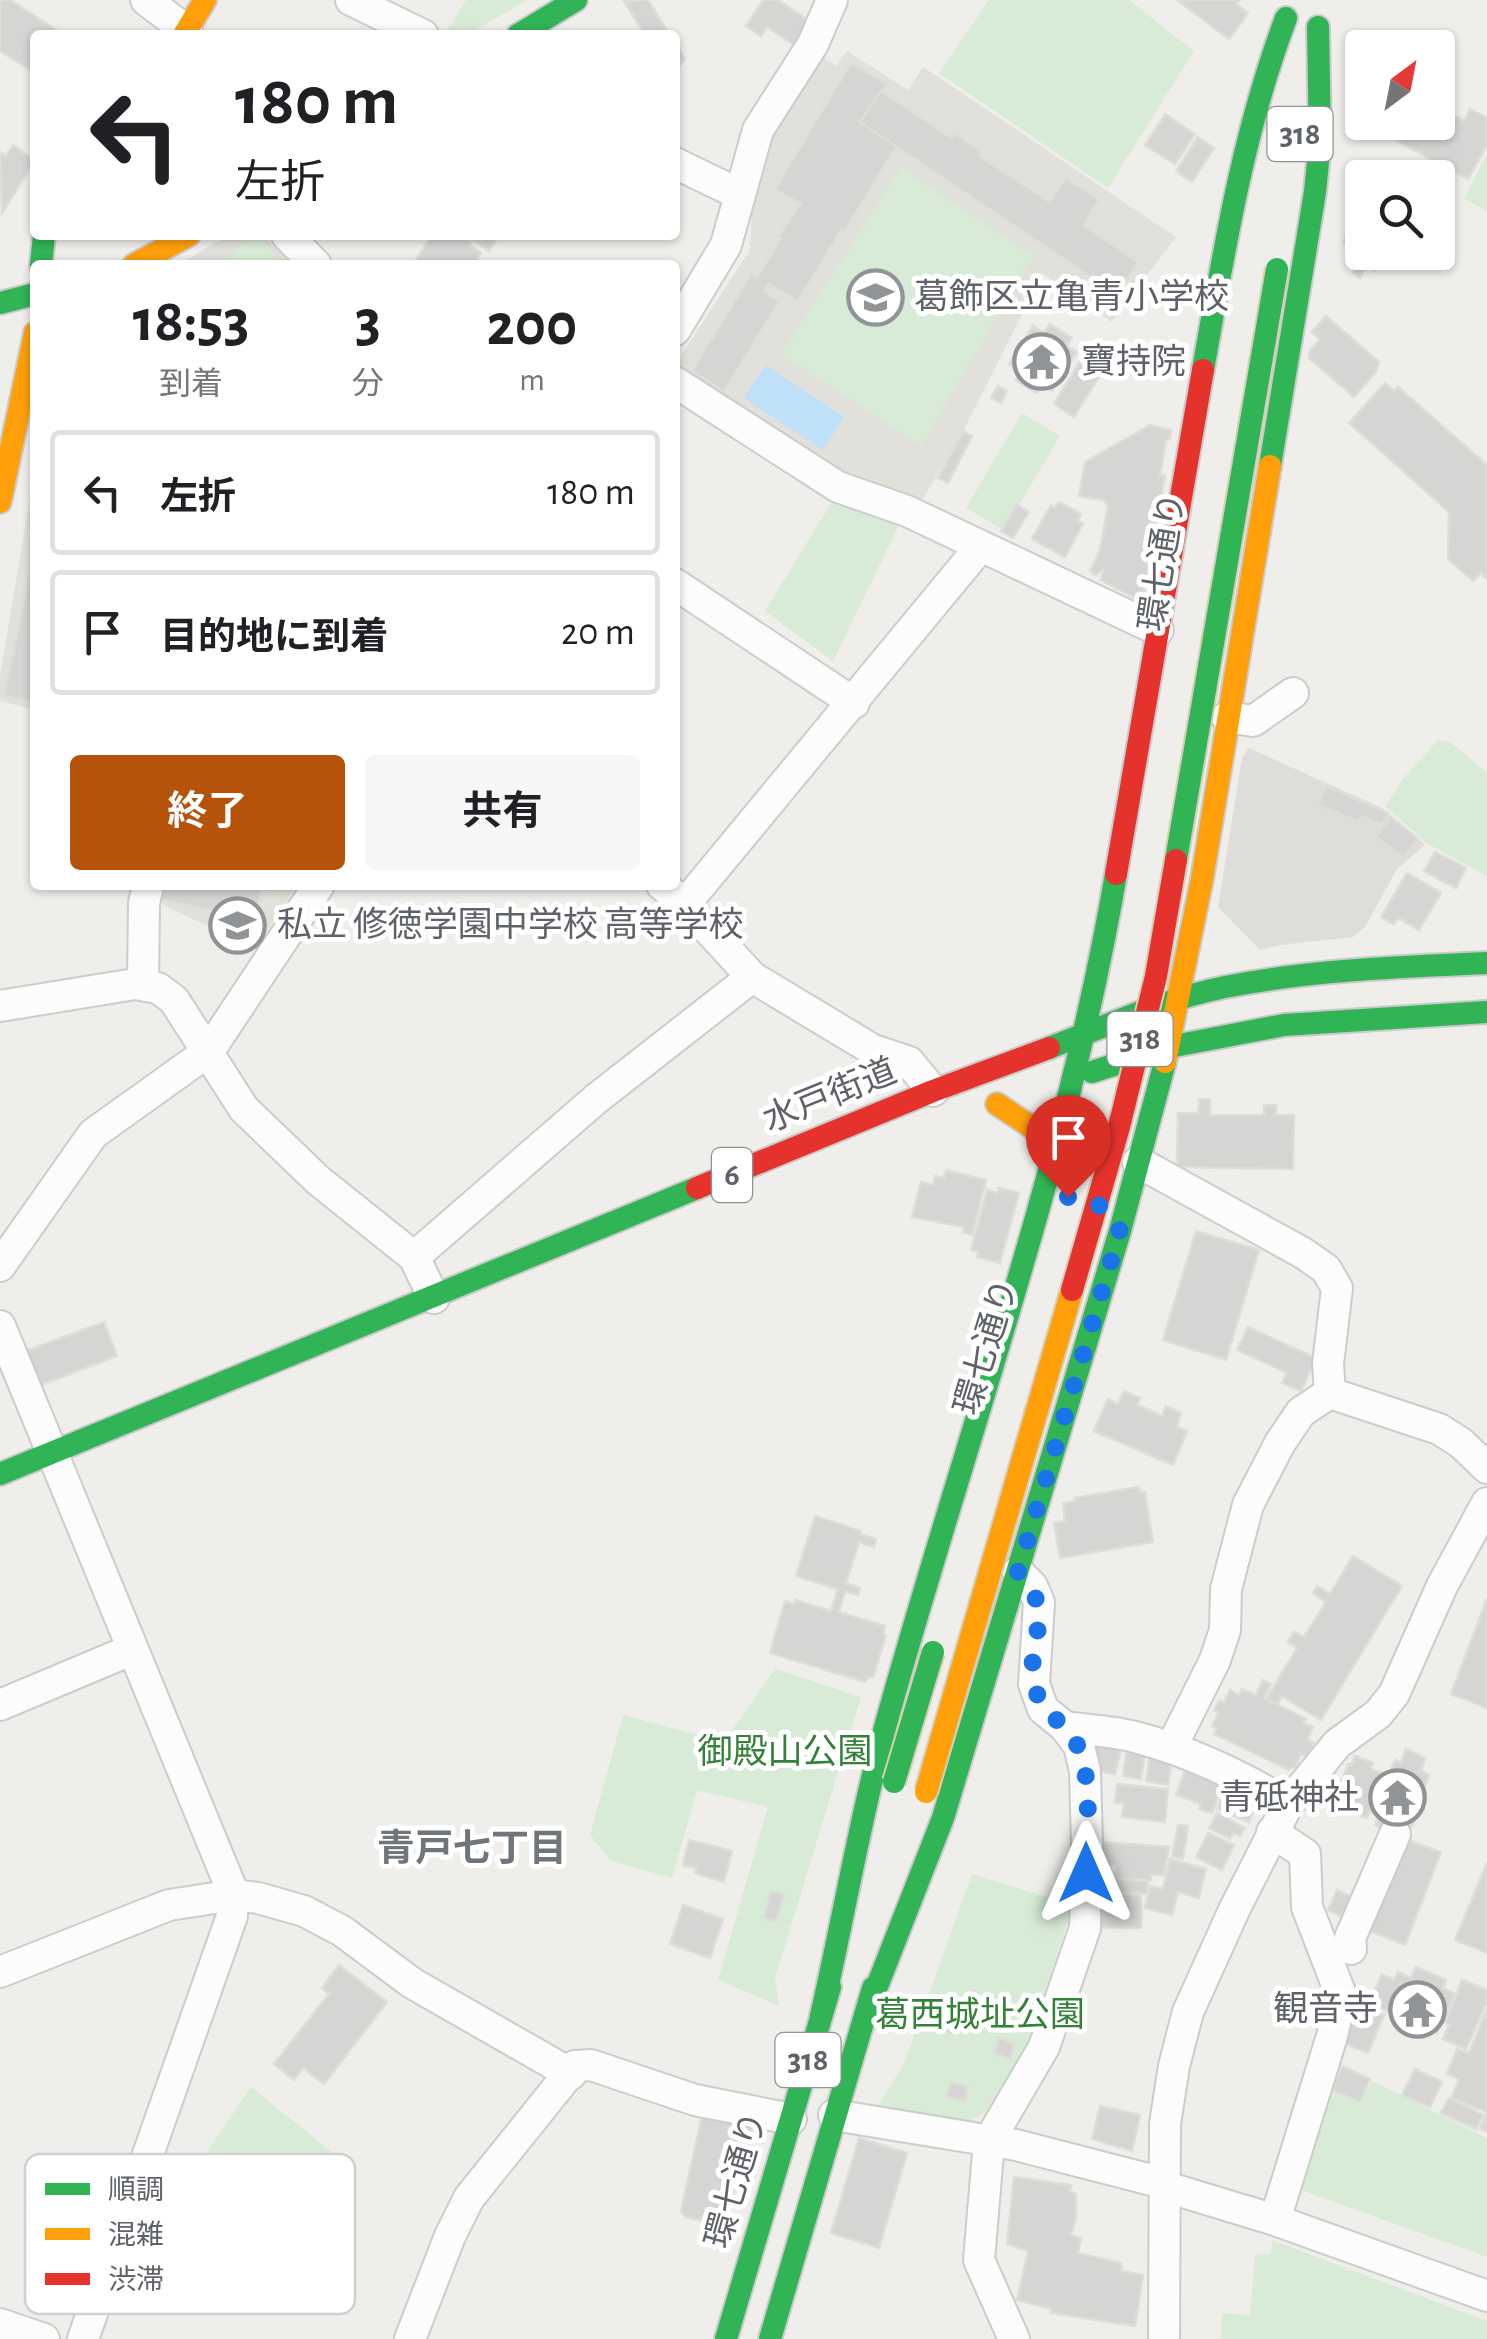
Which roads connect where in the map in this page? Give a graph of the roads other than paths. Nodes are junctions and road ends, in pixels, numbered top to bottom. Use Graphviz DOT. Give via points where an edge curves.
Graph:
graph roads {
  1 [pos="146,0"];
  2 [pos="205,0"];
  3 [pos="351,0"];
  4 [pos="576,0"];
  5 [pos="832,0"];
  6 [pos="1322,0"];
  7 [pos="1287,9"];
  8 [pos="1318,27"];
  9 [pos="182,30"];
  10 [pos="188,30"];
  11 [pos="413,30"];
  12 [pos="526,30"];
  13 [pos="1296,157"];
  14 [pos="680,165"];
  15 [pos="739,194"];
  16 [pos="1252,227"];
  17 [pos="180,240"];
  18 [pos="292,240"];
  19 [pos="143,260"];
  20 [pos="311,260"];
  21 [pos="1278,260"];
  22 [pos="30,295"];
  23 [pos="0,302"];
  24 [pos="680,322"];
  25 [pos="30,356"];
  26 [pos="680,385"];
  27 [pos="0,502"];
  28 [pos="980,546"];
  29 [pos="680,587"];
  30 [pos="1158,630"];
  31 [pos="1293,693"];
  32 [pos="854,703"];
  33 [pos="1228,717"];
  34 [pos="1122,856"];
  35 [pos="1202,879"];
  36 [pos="680,889"];
  37 [pos="147,890"];
  38 [pos="316,890"];
  39 [pos="674,895"];
  40 [pos="1487,963"];
  41 [pos="752,977"];
  42 [pos="143,983"];
  43 [pos="1122,991"];
  44 [pos="1179,999"];
  45 [pos="0,1006"];
  46 [pos="1487,1012"];
  47 [pos="1083,1036"];
  48 [pos="1168,1047"];
  49 [pos="209,1052"];
  50 [pos="1073,1078"];
  51 [pos="933,1092"];
  52 [pos="1096,1099"];
  53 [pos="1138,1162"];
  54 [pos="1050,1164"];
  55 [pos="1039,1211"];
  56 [pos="1120,1231"];
  57 [pos="414,1258"];
  58 [pos="0,1266"];
  59 [pos="434,1298"];
  60 [pos="0,1326"];
  61 [pos="1330,1393"];
  62 [pos="52,1453"];
  63 [pos="1487,1468"];
  64 [pos="0,1474"];
  65 [pos="1487,1503"];
  66 [pos="1018,1572"];
  67 [pos="939,1630"];
  68 [pos="132,1650"];
  69 [pos="0,1705"];
  70 [pos="1064,1727"];
  71 [pos="1172,1748"];
  72 [pos="1288,1804"];
  73 [pos="1272,1832"];
  74 [pos="1395,1834"];
  75 [pos="234,1895"];
  76 [pos="1351,1949"];
  77 [pos="0,1972"];
  78 [pos="821,2016"];
  79 [pos="865,2017"];
  80 [pos="571,2074"];
  81 [pos="834,2115"];
  82 [pos="791,2120"];
  83 [pos="989,2141"];
  84 [pos="149,2154"];
  85 [pos="1163,2185"];
  86 [pos="1274,2220"];
  87 [pos="1487,2296"];
  88 [pos="93,2314"];
  89 [pos="0,2324"];
  90 [pos="414,2338"];
  91 [pos="44,2339"];
  92 [pos="84,2339"];
  93 [pos="726,2339"];
  94 [pos="770,2339"];
  95 [pos="1014,2339"];
  96 [pos="1164,2339"];
  1 -- 9 [label="street"];
  2 -- 10 [label="main road"];
  3 -- 11 [label="street"];
  4 -- 12 [label="main road"];
  5 -- 15 [label="street" via="813,44 758,130"];
  6 -- 8 [label="main road, 318"];
  7 -- 16 [label="main road, 318"];
  7 -- 30 [label="main road" via="1242,155"];
  8 -- 13 [label="main road, 318"];
  8 -- 33 [label="main road" via="1315,192"];
  14 -- 15 [label="street"];
  15 -- 24 [label="street" via="726,244"];
  17 -- 19 [label="main road"];
  18 -- 20 [label="street"];
  21 -- 79 [label="main road, 環七通り / 318, bridge" via="1156,976"];
  22 -- 23 [label="main road"];
  25 -- 27 [label="main road"];
  26 -- 28 [label="street" via="838,486"];
  28 -- 30 [label="street"];
  28 -- 32 [label="street"];
  29 -- 32 [label="street"];
  30 -- 34 [label="main road"];
  31 -- 33 [label="street" via="1253,721"];
  32 -- 36 [label="street"];
  33 -- 35 [label="main road"];
  34 -- 35 [label="main road" via="1124,886 1136,899 1174,908"];
  34 -- 47 [label="main road"];
  35 -- 44 [label="main road"];
  37 -- 42 [label="street"];
  38 -- 49 [label="street"];
  39 -- 41 [label="street"];
  40 -- 44 [label="main road, 水戸街道 / 6" via="1356,970"];
  41 -- 51 [label="street" via="873,1050 910,1062"];
  41 -- 57 [label="street" via="596,1099"];
  42 -- 45 [label="street"];
  42 -- 49 [label="street" via="174,1000"];
  43 -- 52 [label="main road, 318"];
  44 -- 47 [label="main road, 水戸街道 / 6"];
  44 -- 48 [label="main road"];
  46 -- 48 [label="main road" via="1284,1025"];
  47 -- 50 [label="main road"];
  47 -- 51 [label="main road, 水戸街道 / 6"];
  48 -- 50 [label="main road"];
  48 -- 53 [label="main road"];
  49 -- 57 [label="street" via="244,1108 319,1181"];
  49 -- 58 [label="street" via="94,1134"];
  50 -- 54 [label="main road"];
  50 -- 54 [label="main road" via="988,1107 1036,1130"];
  51 -- 59 [label="main road, 水戸街道 / 6"];
  53 -- 56 [label="main road"];
  53 -- 61 [label="street" via="1326,1269 1337,1288"];
  54 -- 55 [label="main road"];
  55 -- 56 [label="main road" via="1053,1198 1068,1197 1101,1206"];
  55 -- 78 [label="main road" via="888,1718"];
  56 -- 66 [label="main road"];
  57 -- 59 [label="street"];
  59 -- 62 [label="main road, 水戸街道 / 6"];
  60 -- 62 [label="street"];
  61 -- 63 [label="street" via="1439,1429"];
  61 -- 71 [label="street" via="1301,1412 1248,1505 1226,1588 1225,1630"];
  62 -- 64 [label="main road, 水戸街道 / 6"];
  62 -- 68 [label="street"];
  65 -- 72 [label="street" via="1394,1694 1337,1744"];
  66 -- 70 [label="street" via="1040,1602 1034,1684 1042,1709"];
  66 -- 79 [label="main road" via="943,1818"];
  67 -- 78 [label="main road, 環七通り / 318, bridge"];
  68 -- 69 [label="street"];
  68 -- 75 [label="street"];
  70 -- 71 [label="street"];
  70 -- 83 [label="street" via="1085,1771 1085,1928 1044,2048"];
  71 -- 72 [label="street"];
  72 -- 73 [label="street"];
  73 -- 85 [label="street" via="1188,2012 1165,2124"];
  73 -- 86 [label="street" via="1305,1854 1307,1906 1341,1995"];
  74 -- 76 [label="street"];
  75 -- 77 [label="street" via="169,1905"];
  75 -- 80 [label="street" via="304,1911 342,1930 412,1983"];
  75 -- 84 [label="street"];
  78 -- 82 [label="main road, 環七通り / 318"];
  79 -- 81 [label="main road, 環七通り / 318"];
  80 -- 82 [label="street" via="575,2066 591,2066 695,2100"];
  80 -- 90 [label="street" via="469,2198"];
  81 -- 83 [label="street"];
  81 -- 94 [label="main road, 環七通り / 318"];
  82 -- 93 [label="main road, 環七通り / 318"];
  83 -- 85 [label="street"];
  83 -- 95 [label="street" via="980,2260"];
  85 -- 86 [label="street"];
  85 -- 96 [label="street"];
  86 -- 87 [label="street"];
  88 -- 92 [label="street"];
  89 -- 91 [label="street"];
}
